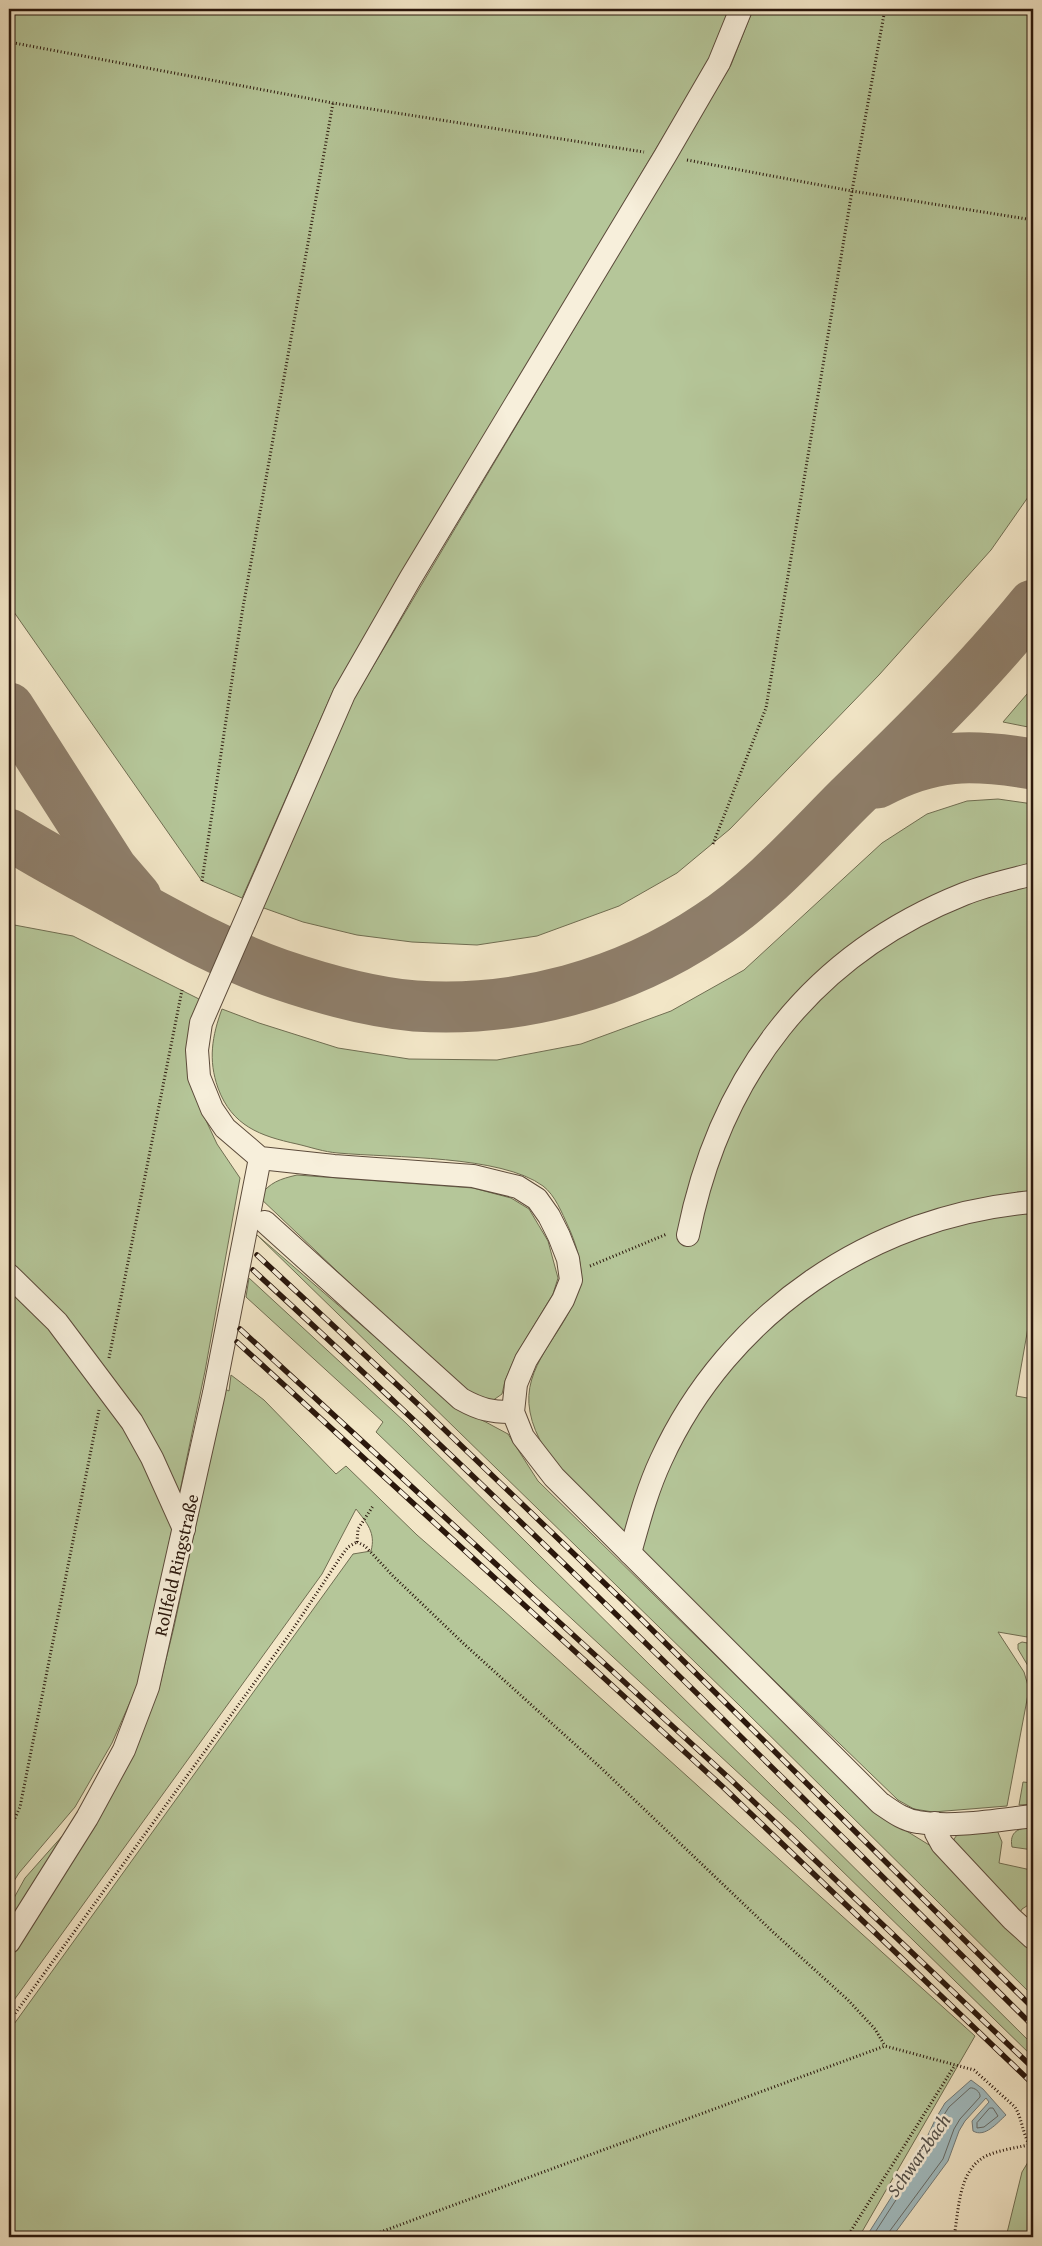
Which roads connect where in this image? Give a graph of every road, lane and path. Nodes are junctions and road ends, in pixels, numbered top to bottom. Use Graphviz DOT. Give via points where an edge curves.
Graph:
graph roads {
  1 [pos="741,9"];
  2 [pos="885,9"];
  3 [pos="9,42"];
  4 [pos="332,103"];
  5 [pos="665,156"];
  6 [pos="852,191"];
  7 [pos="1033,220"];
  8 [pos="713,844"];
  9 [pos="1033,874"];
  10 [pos="202,881"];
  11 [pos="260,1158"];
  12 [pos="1033,1202"];
  13 [pos="265,1222"];
  14 [pos="689,1230"];
  15 [pos="571,1273"];
  16 [pos="9,1275"];
  17 [pos="513,1412"];
  18 [pos="372,1506"];
  19 [pos="184,1529"];
  20 [pos="357,1542"];
  21 [pos="630,1553"];
  22 [pos="1033,1816"];
  23 [pos="935,1823"];
  24 [pos="1033,1938"];
  25 [pos="9,1942"];
  26 [pos="9,2022"];
  27 [pos="885,2046"];
  28 [pos="955,2065"];
  29 [pos="1028,2145"];
  30 [pos="1033,2150"];
  31 [pos="368,2237"];
  32 [pos="847,2237"];
  33 [pos="954,2237"];
  1 -- 5 [label="lane" via="719,63"];
  2 -- 6 [label="path"];
  3 -- 4 [label="path"];
  4 -- 5 [label="path"];
  4 -- 10 [label="path" via="242,613"];
  5 -- 6 [label="path"];
  5 -- 11 [label="lane" via="344,694 201,1023 197,1050 200,1077 212,1109 225,1128"];
  6 -- 7 [label="path"];
  6 -- 8 [label="path" via="766,708"];
  9 -- 14 [label="lane" via="965,894 901,924 857,954 816,989 770,1042 732,1102 705,1167"];
  11 -- 15 [label="lane" via="473,1176 518,1187 537,1199 549,1216"];
  11 -- 19 [label="lane, Rollfeld Ringstraße"];
  12 -- 21 [label="lane" via="973,1210 905,1231 840,1262 781,1303 734,1349 694,1401 661,1459"];
  13 -- 17 [label="lane" via="462,1399 481,1410"];
  14 -- 15 [label="path"];
  15 -- 17 [label="lane" via="563,1300 526,1360 516,1384"];
  16 -- 19 [label="lane" via="57,1322 132,1422"];
  17 -- 21 [label="lane" via="522,1437 554,1477"];
  18 -- 20 [label="path" via="358,1529"];
  19 -- 25 [label="lane, Rollfeld Ringstraße" via="148,1687 124,1750 87,1818"];
  20 -- 26 [label="path" via="348,1547 340,1558 289,1635"];
  20 -- 27 [label="path" via="365,1546 464,1644 824,1977 864,2016"];
  21 -- 23 [label="lane" via="880,1803 900,1817"];
  22 -- 23 [label="lane"];
  23 -- 24 [label="lane" via="942,1844"];
  27 -- 28 [label="path"];
  27 -- 31 [label="path"];
  28 -- 29 [label="path" via="974,2070 1015,2107"];
  28 -- 32 [label="path"];
  29 -- 30 [label="path"];
  29 -- 33 [label="path" via="986,2157 972,2167 964,2182"];
}
